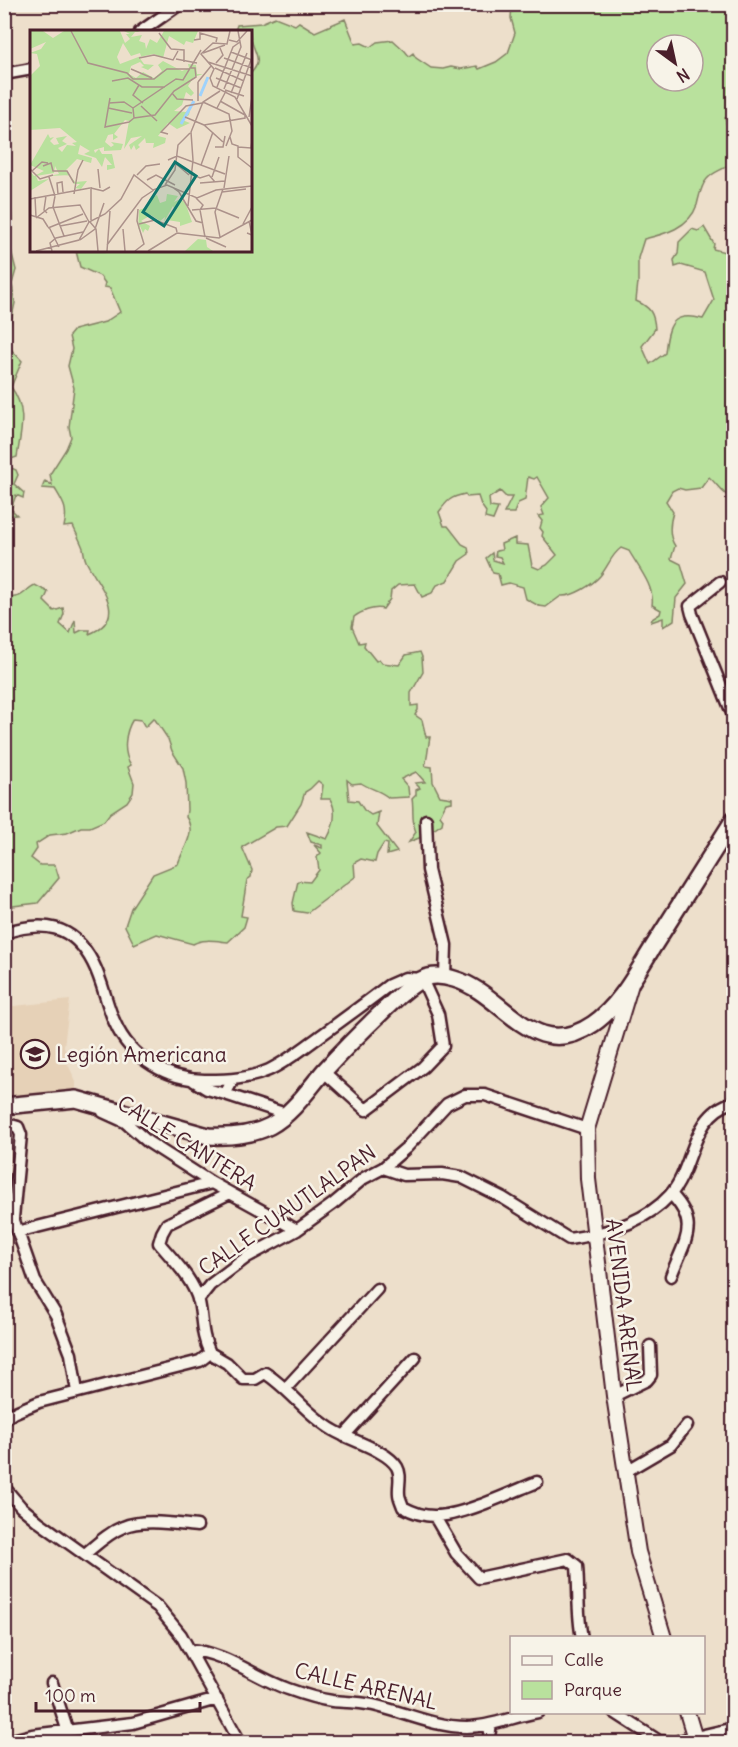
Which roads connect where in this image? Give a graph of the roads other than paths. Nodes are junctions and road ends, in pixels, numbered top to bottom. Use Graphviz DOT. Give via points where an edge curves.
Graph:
graph roads {
  1 [pos="180,4"];
  2 [pos="143,30"];
  3 [pos="30,69"];
  4 [pos="4,74"];
  5 [pos="720,582"];
  6 [pos="734,718"];
  7 [pos="734,819"];
  8 [pos="426,820"];
  9 [pos="4,933"];
  10 [pos="445,976"];
  11 [pos="422,979"];
  12 [pos="633,979"];
  13 [pos="324,1072"];
  14 [pos="233,1080"];
  15 [pos="194,1081"];
  16 [pos="225,1094"];
  17 [pos="91,1102"];
  18 [pos="734,1102"];
  19 [pos="4,1106"];
  20 [pos="286,1114"];
  21 [pos="4,1123"];
  22 [pos="587,1129"];
  23 [pos="383,1168"];
  24 [pos="212,1184"];
  25 [pos="230,1194"];
  26 [pos="671,1194"];
  27 [pos="297,1230"];
  28 [pos="17,1232"];
  29 [pos="594,1235"];
  30 [pos="671,1276"];
  31 [pos="377,1288"];
  32 [pos="198,1300"];
  33 [pos="650,1346"];
  34 [pos="210,1353"];
  35 [pos="415,1358"];
  36 [pos="285,1389"];
  37 [pos="77,1392"];
  38 [pos="614,1396"];
  39 [pos="4,1419"];
  40 [pos="687,1425"];
  41 [pos="344,1436"];
  42 [pos="625,1472"];
  43 [pos="537,1482"];
  44 [pos="4,1487"];
  45 [pos="435,1516"];
  46 [pos="197,1526"];
  47 [pos="85,1554"];
  48 [pos="582,1636"];
  49 [pos="663,1636"];
  50 [pos="190,1650"];
  51 [pos="52,1683"];
  52 [pos="217,1699"];
  53 [pos="528,1714"];
  54 [pos="616,1714"];
  55 [pos="687,1714"];
  56 [pos="491,1725"];
  57 [pos="734,1728"];
  58 [pos="64,1736"];
  59 [pos="695,1740"];
  60 [pos="4,1742"];
  61 [pos="240,1743"];
  62 [pos="488,1743"];
  1 -- 2 [label="street"];
  3 -- 4 [label="street"];
  5 -- 6 [label="street" via="690,606"];
  7 -- 12 [label="main road"];
  8 -- 10 [label="street" via="428,870 447,945"];
  9 -- 15 [label="street" via="45,926 73,936 94,963 114,1022 132,1050 151,1065"];
  10 -- 11 [label="main road"];
  10 -- 12 [label="main road" via="475,987 525,1027 561,1037 594,1024 612,1008"];
  11 -- 13 [label="main road" via="355,1038"];
  11 -- 13 [label="street" via="438,1014 443,1046 423,1067 366,1110"];
  11 -- 14 [label="street" via="405,978 389,985 293,1056 269,1070"];
  12 -- 22 [label="street, AVENIDA ARENAL"];
  13 -- 20 [label="main road"];
  14 -- 15 [label="street"];
  14 -- 16 [label="street"];
  15 -- 16 [label="street"];
  16 -- 20 [label="street"];
  17 -- 19 [label="main road" via="76,1098"];
  17 -- 20 [label="main road" via="208,1136 255,1132"];
  17 -- 24 [label="street, CALLE CANTERA" via="97,1110 125,1122"];
  18 -- 26 [label="street" via="702,1125"];
  21 -- 28 [label="street" via="18,1127 21,1136 13,1203"];
  22 -- 23 [label="street, CALLE CUAUTLALPAN" via="485,1095 465,1095 447,1104"];
  22 -- 29 [label="street, AVENIDA ARENAL"];
  23 -- 27 [label="street, CALLE CUAUTLALPAN"];
  23 -- 29 [label="street" via="404,1175 461,1176 569,1239"];
  24 -- 25 [label="street, CALLE CANTERA"];
  24 -- 28 [label="street"];
  25 -- 27 [label="street, CALLE CANTERA"];
  25 -- 32 [label="street, CALLE CUAUTLALPAN" via="167,1224 162,1233 159,1243 188,1277"];
  26 -- 29 [label="street" via="639,1217"];
  26 -- 30 [label="street" via="687,1214 690,1225"];
  27 -- 32 [label="street, CALLE CUAUTLALPAN" via="247,1257 210,1285"];
  28 -- 37 [label="street" via="35,1281 56,1315 71,1354"];
  29 -- 38 [label="street, AVENIDA ARENAL"];
  31 -- 36 [label="street"];
  32 -- 34 [label="street, CALLE CUAUTLALPAN" via="203,1341"];
  33 -- 38 [label="street" via="651,1375"];
  34 -- 36 [label="street" via="228,1363 243,1379 255,1379 265,1373"];
  34 -- 37 [label="street" via="200,1361"];
  35 -- 41 [label="street"];
  36 -- 41 [label="street" via="302,1407"];
  37 -- 39 [label="street" via="39,1402"];
  38 -- 42 [label="street, AVENIDA ARENAL"];
  40 -- 42 [label="street" via="670,1444"];
  41 -- 45 [label="street" via="385,1455 396,1466 403,1507"];
  42 -- 49 [label="street, AVENIDA ARENAL" via="638,1552"];
  43 -- 45 [label="street" via="463,1511"];
  44 -- 47 [label="street" via="21,1507"];
  45 -- 48 [label="street" via="456,1553 479,1578 568,1559 578,1566 577,1614"];
  46 -- 47 [label="street" via="125,1525"];
  47 -- 50 [label="street" via="158,1607"];
  50 -- 52 [label="street"];
  50 -- 56 [label="street, CALLE ARENAL" via="212,1655 306,1696 372,1705 446,1725"];
  51 -- 58 [label="street"];
  52 -- 58 [label="street" via="133,1723"];
  52 -- 61 [label="street"];
  53 -- 56 [label="street, CALLE ARENAL"];
  54 -- 59 [label="street" via="659,1741"];
  55 -- 59 [label="street"];
  56 -- 62 [label="street"];
  57 -- 59 [label="street"];
  58 -- 60 [label="street" via="32,1736"];
}
